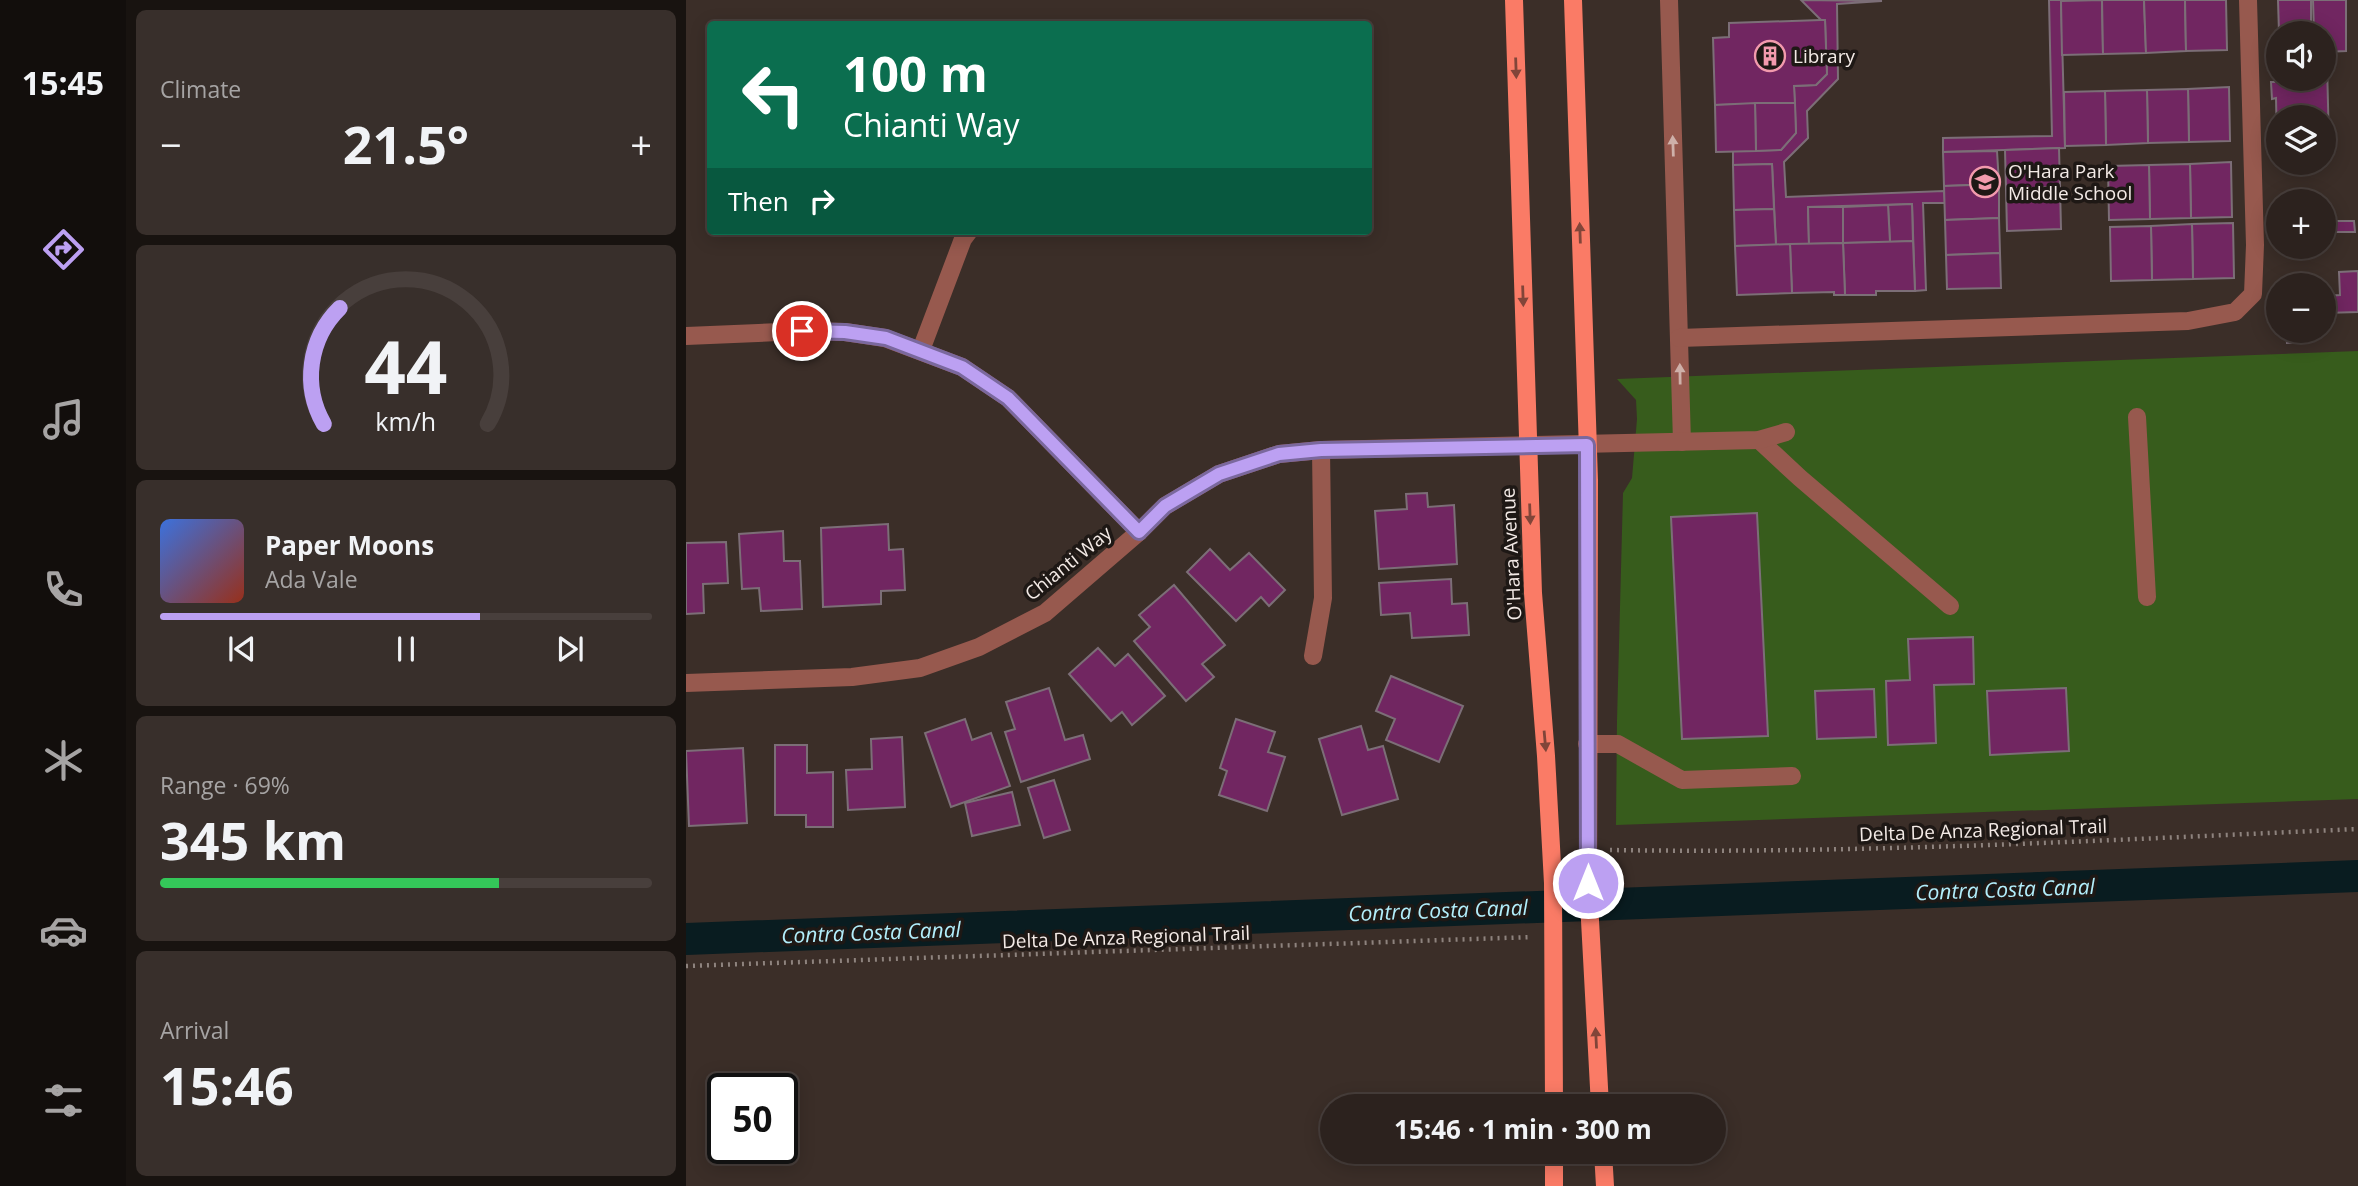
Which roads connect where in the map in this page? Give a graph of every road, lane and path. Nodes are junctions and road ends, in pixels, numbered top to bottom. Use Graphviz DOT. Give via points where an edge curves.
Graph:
graph roads {
  1 [pos="1514,0"];
  2 [pos="1573,0"];
  3 [pos="1669,0"];
  4 [pos="2248,0"];
  5 [pos="966,235"];
  6 [pos="686,336"];
  7 [pos="1679,338"];
  8 [pos="921,350"];
  9 [pos="2137,417"];
  10 [pos="1786,432"];
  11 [pos="1759,440"];
  12 [pos="1682,442"];
  13 [pos="1587,445"];
  14 [pos="1527,446"];
  15 [pos="1321,450"];
  16 [pos="1139,532"];
  17 [pos="2147,597"];
  18 [pos="1950,606"];
  19 [pos="1313,656"];
  20 [pos="686,683"];
  21 [pos="1587,744"];
  22 [pos="1792,776"];
  23 [pos="2358,829"];
  24 [pos="1608,850"];
  25 [pos="1525,938"];
  26 [pos="686,966"];
  27 [pos="1554,1094"];
  28 [pos="1599,1094"];
  29 [pos="1554,1164"];
  30 [pos="1603,1164"];
  31 [pos="1554,1186"];
  32 [pos="1605,1186"];
  1 -- 14 [label="main road, O'Hara Avenue, one-way"];
  13 -- 2 [label="main road, one-way"];
  7 -- 3 [label="street, one-way"];
  4 -- 7 [label="street" via="2253,294 2235,312 2188,321"];
  5 -- 8 [label="street"];
  6 -- 8 [label="street" via="845,332 886,338"];
  12 -- 7 [label="street, one-way"];
  8 -- 16 [label="street" via="962,367 1008,398"];
  9 -- 17 [label="street"];
  10 -- 11 [label="street, Chianti Way"];
  11 -- 12 [label="street, Chianti Way"];
  11 -- 18 [label="street"];
  12 -- 13 [label="street, Chianti Way"];
  13 -- 14 [label="street, Chianti Way"];
  13 -- 21 [label="main road"];
  14 -- 15 [label="street, Chianti Way"];
  14 -- 27 [label="main road, O'Hara Avenue, one-way" via="1553,883"];
  15 -- 16 [label="street, Chianti Way" via="1279,454 1219,474 1165,506"];
  15 -- 19 [label="street" via="1323,598"];
  16 -- 20 [label="street, Chianti Way" via="1045,612 979,647 920,668 852,677"];
  21 -- 22 [label="street" via="1618,744 1682,780"];
  28 -- 21 [label="main road, one-way" via="1589,923"];
  23 -- 24 [label="path, Delta De Anza Regional Trail" via="1718,852"];
  25 -- 26 [label="path, Delta De Anza Regional Trail"];
  29 -- 31 [label="main road"];
  30 -- 32 [label="main road"];
}
